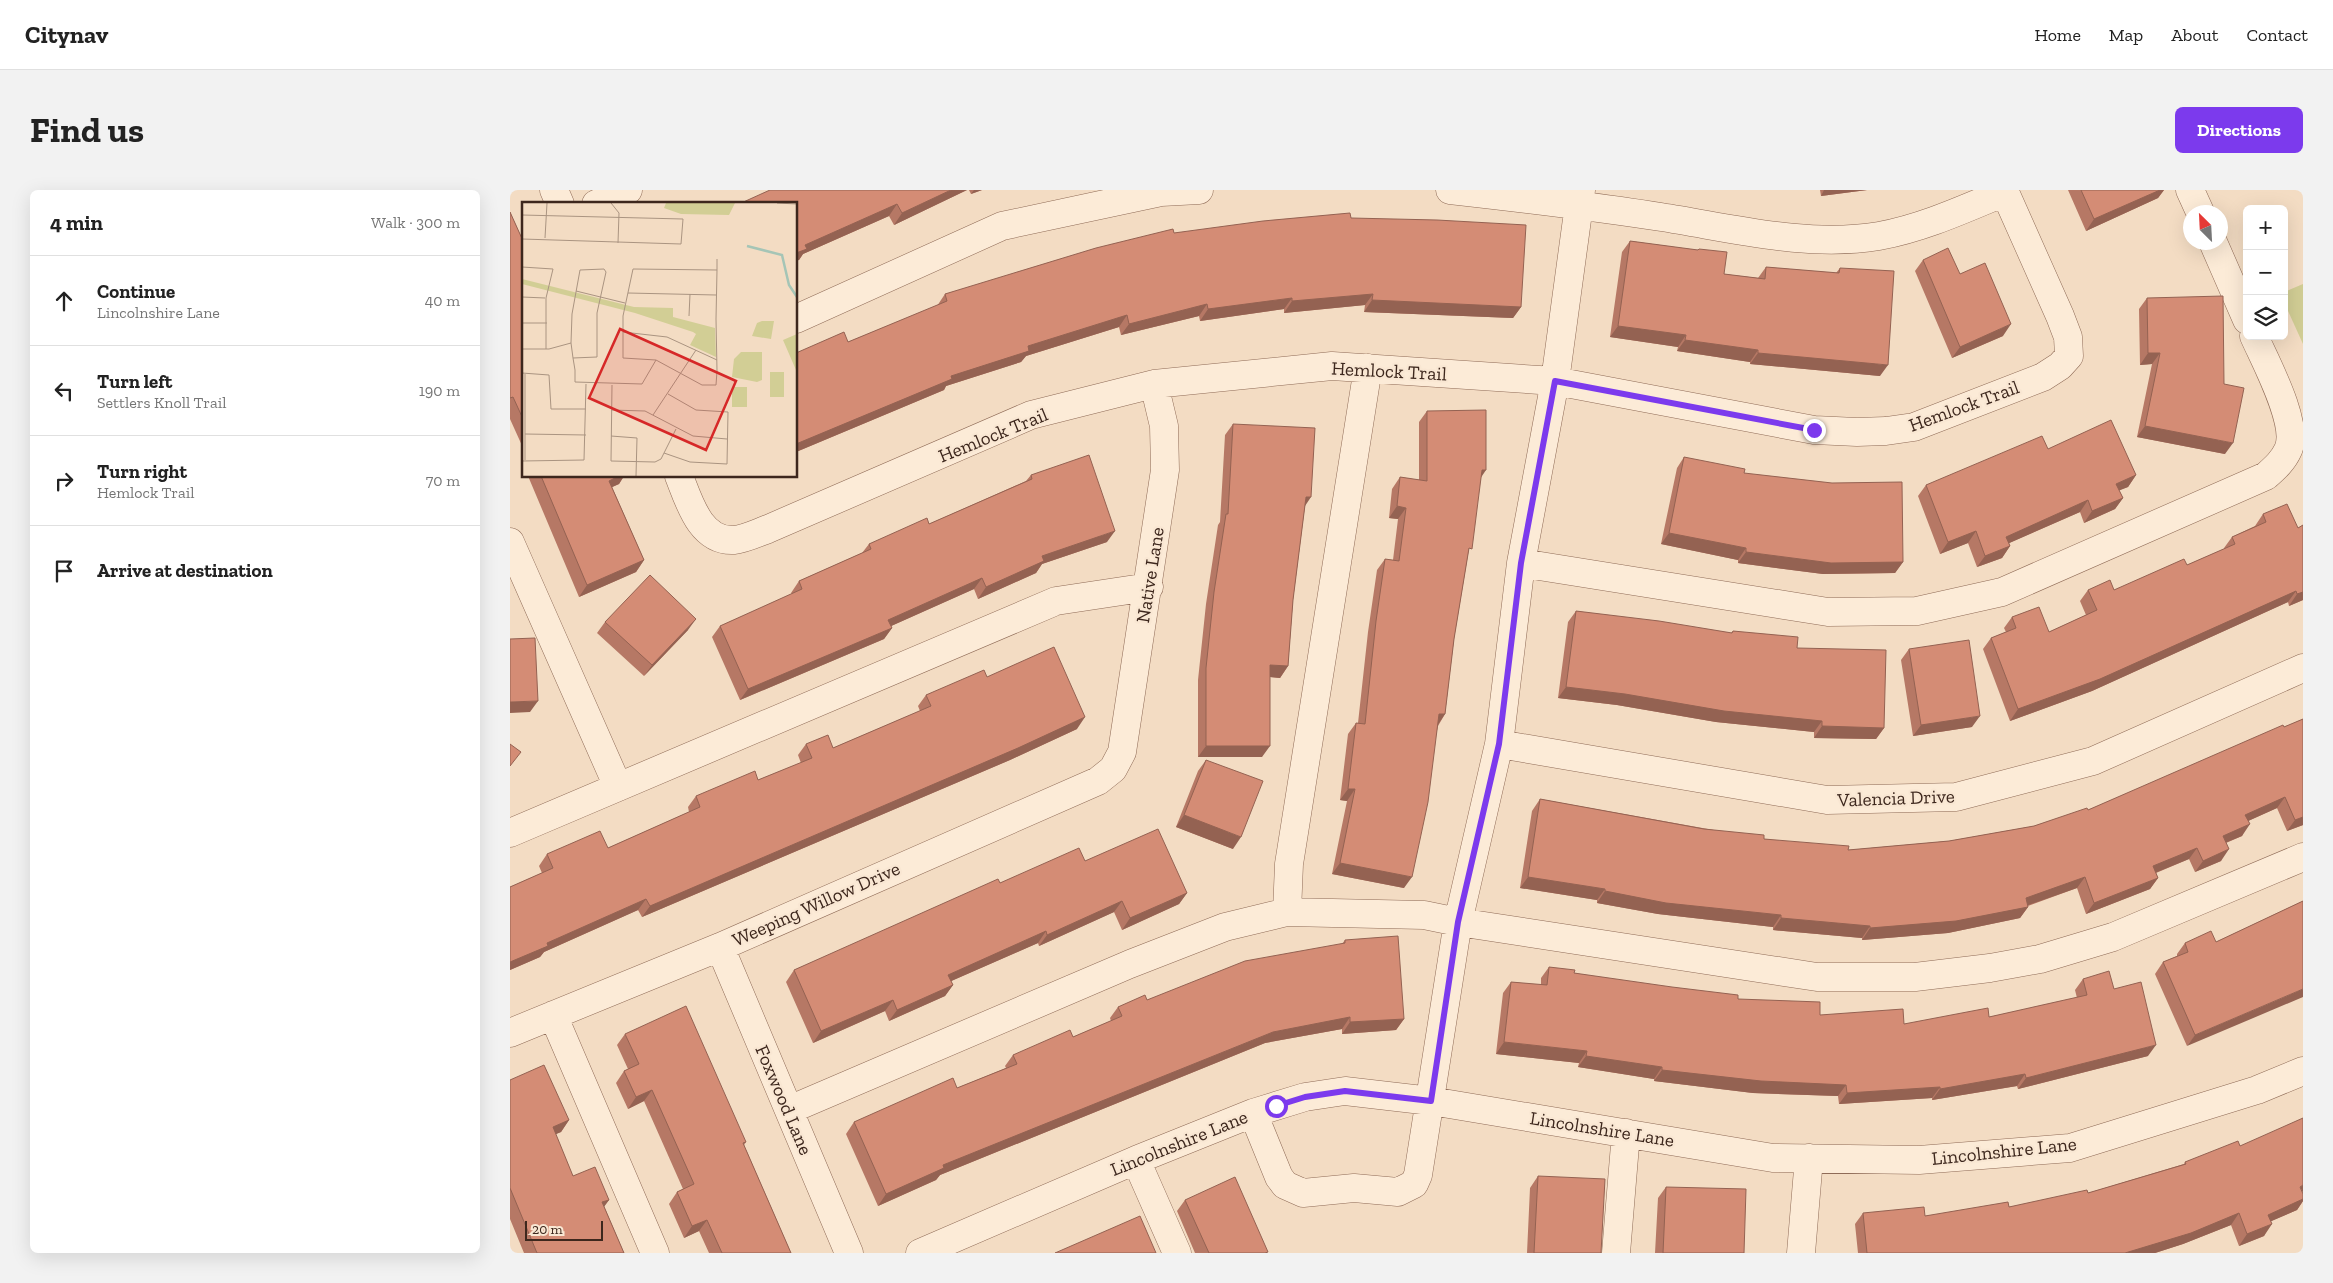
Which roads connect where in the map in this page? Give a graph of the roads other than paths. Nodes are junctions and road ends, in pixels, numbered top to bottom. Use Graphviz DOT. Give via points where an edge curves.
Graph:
graph roads {
  1 [pos="554,190"];
  2 [pos="628,190"];
  3 [pos="1198,190"];
  4 [pos="1450,190"];
  5 [pos="2190,190"];
  6 [pos="2004,191"];
  7 [pos="1580,197"];
  8 [pos="559,202"];
  9 [pos="601,202"];
  10 [pos="2197,205"];
  11 [pos="2216,250"];
  12 [pos="2243,311"];
  13 [pos="798,317"];
  14 [pos="2256,340"];
  15 [pos="1368,368"];
  16 [pos="1555,381"];
  17 [pos="1154,384"];
  18 [pos="680,478"];
  19 [pos="510,542"];
  20 [pos="1521,563"];
  21 [pos="1149,587"];
  22 [pos="2303,668"];
  23 [pos="1499,744"];
  24 [pos="1116,765"];
  25 [pos="618,787"];
  26 [pos="510,833"];
  27 [pos="2303,857"];
  28 [pos="1287,912"];
  29 [pos="1458,922"];
  30 [pos="720,946"];
  31 [pos="553,1015"];
  32 [pos="510,1033"];
  33 [pos="2303,1071"];
  34 [pos="1431,1101"];
  35 [pos="789,1110"];
  36 [pos="1253,1113"];
  37 [pos="1626,1133"];
  38 [pos="1809,1158"];
  39 [pos="1136,1160"];
  40 [pos="655,1253"];
  41 [pos="849,1253"];
  42 [pos="920,1253"];
  43 [pos="1177,1253"];
  44 [pos="1616,1253"];
  45 [pos="1801,1253"];
  1 -- 8 [label="street"];
  2 -- 9 [label="street"];
  3 -- 13 [label="street" via="1161,192 1002,226"];
  4 -- 7 [label="street"];
  5 -- 10 [label="street"];
  6 -- 7 [label="street" via="1914,227 1880,236 1835,240 1794,238"];
  6 -- 16 [label="street, Hemlock Trail" via="2068,337 2068,356 2060,366 2035,380 1914,428 1886,431 1814,430"];
  7 -- 16 [label="street"];
  11 -- 12 [label="street"];
  14 -- 20 [label="street" via="2287,413 2291,437 2289,449 2278,465 2266,476 2002,592 1917,610 1828,612"];
  15 -- 16 [label="street, Hemlock Trail"];
  15 -- 17 [label="street, Hemlock Trail" via="1332,366"];
  15 -- 28 [label="street" via="1289,864"];
  16 -- 20 [label="street"];
  17 -- 18 [label="street, Hemlock Trail" via="1031,415 893,477 734,540 716,536 697,518"];
  17 -- 21 [label="street, Native Lane" via="1164,426 1165,470"];
  19 -- 25 [label="street"];
  20 -- 23 [label="street"];
  21 -- 24 [label="street, Native Lane" via="1122,752"];
  21 -- 25 [label="street" via="1056,601"];
  22 -- 23 [label="street, Valencia Drive" via="2094,762 1956,797 1826,800"];
  23 -- 29 [label="street"];
  24 -- 30 [label="street, Weeping Willow Drive" via="1098,781"];
  25 -- 26 [label="street"];
  27 -- 29 [label="street" via="2113,938 2040,959 1915,977 1817,977"];
  28 -- 29 [label="street" via="1424,915"];
  28 -- 35 [label="street" via="1225,927 1130,964"];
  29 -- 34 [label="street"];
  30 -- 31 [label="street, Weeping Willow Drive"];
  30 -- 35 [label="street, Foxwood Lane"];
  31 -- 32 [label="street, Weeping Willow Drive"];
  31 -- 40 [label="street"];
  33 -- 38 [label="street, Lincolnshire Lane" via="2257,1090 2070,1148 1919,1160"];
  34 -- 36 [label="street, Lincolnshire Lane" via="1345,1091 1305,1097"];
  34 -- 36 [label="street" via="1418,1175 1414,1184 1398,1192 1354,1188 1292,1190 1279,1177"];
  34 -- 37 [label="street, Lincolnshire Lane"];
  35 -- 41 [label="street, Foxwood Lane"];
  36 -- 39 [label="street, Lincolnshire Lane"];
  37 -- 38 [label="street, Lincolnshire Lane" via="1773,1158"];
  37 -- 44 [label="street"];
  38 -- 45 [label="street"];
  39 -- 42 [label="street, Lincolnshire Lane"];
  39 -- 43 [label="street"];
}
